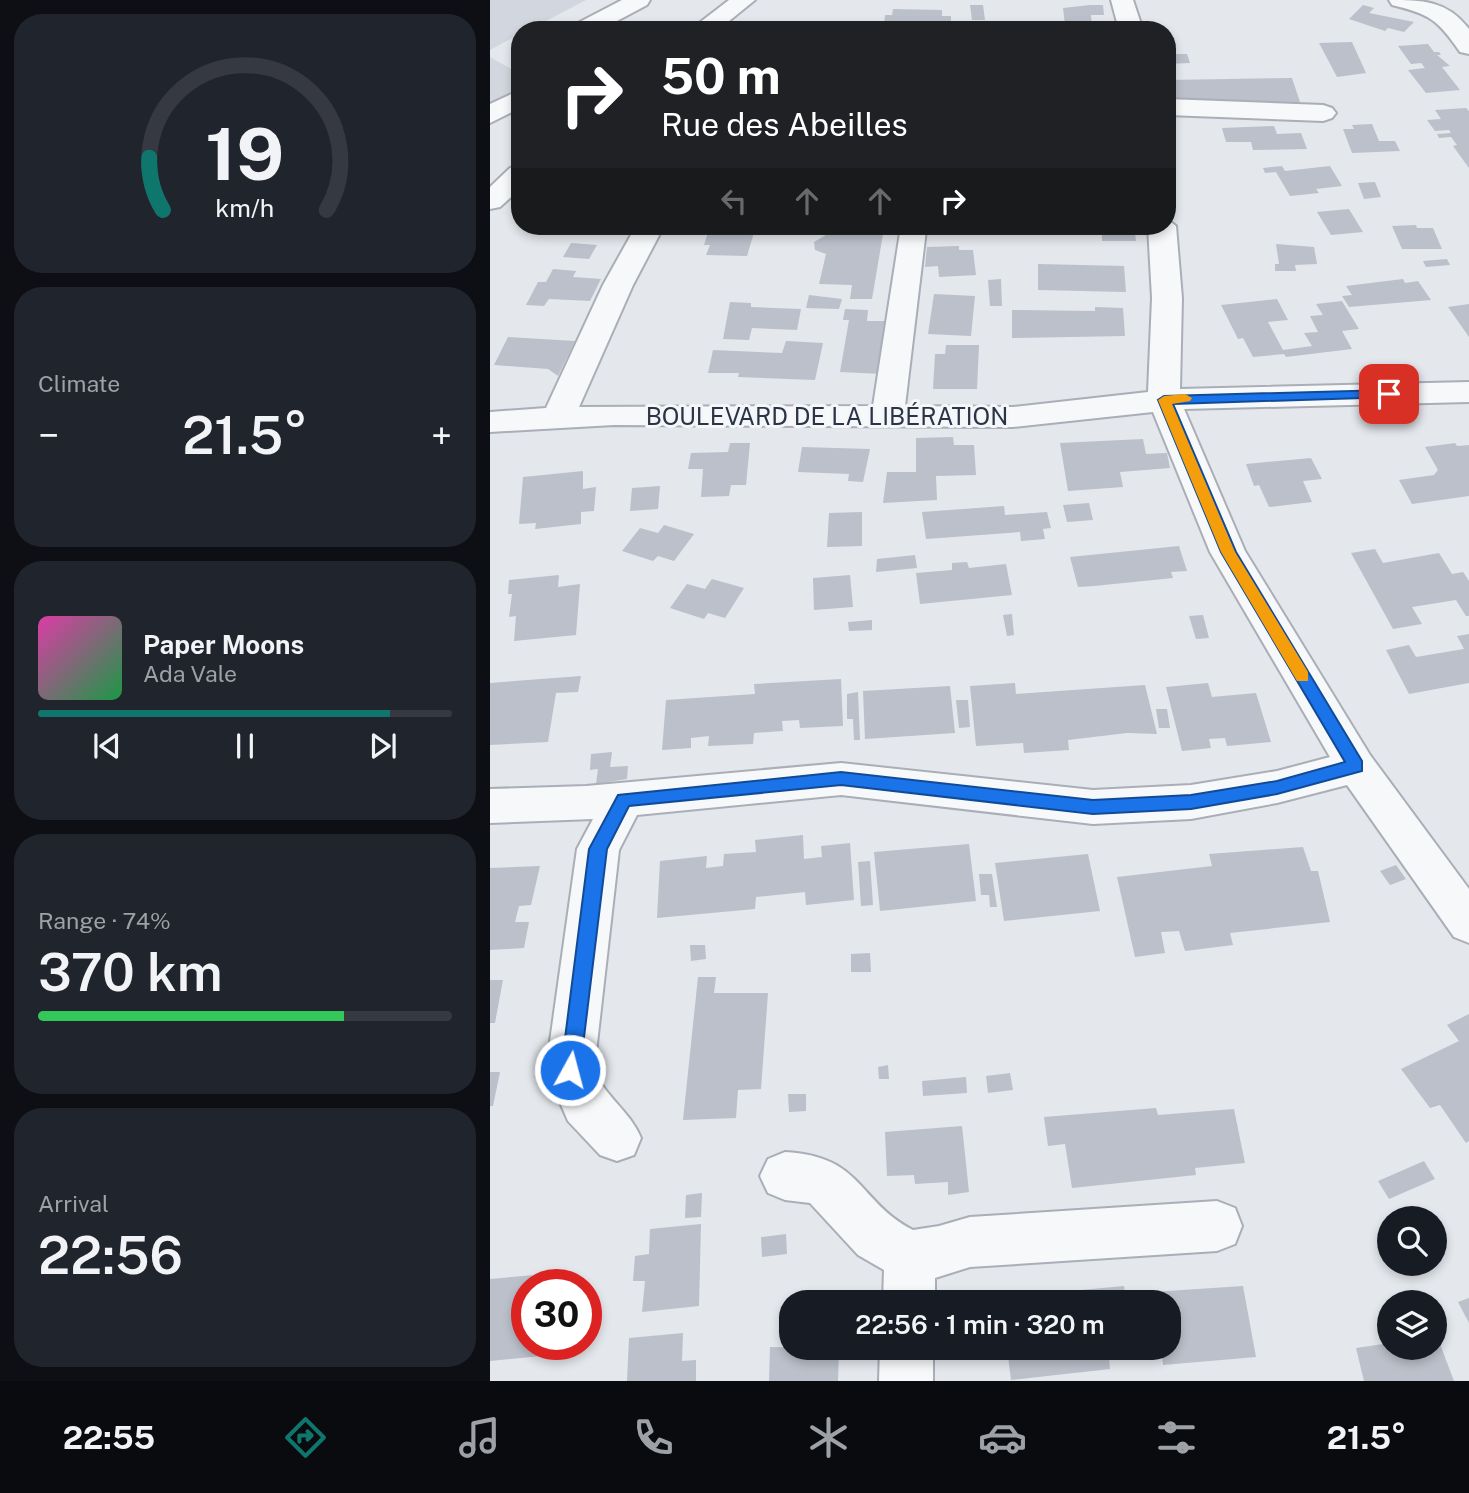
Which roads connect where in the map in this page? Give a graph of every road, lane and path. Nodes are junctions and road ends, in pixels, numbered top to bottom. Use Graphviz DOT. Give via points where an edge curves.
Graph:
graph roads {
  1 [pos="639,0"];
  2 [pos="664,0"];
  3 [pos="744,0"];
  4 [pos="1122,0"];
  5 [pos="1400,0"];
  6 [pos="599,21"];
  7 [pos="628,21"];
  8 [pos="715,21"];
  9 [pos="1128,21"];
  10 [pos="1469,47"];
  11 [pos="511,102"];
  12 [pos="1176,107"];
  13 [pos="1323,113"];
  14 [pos="490,115"];
  15 [pos="511,182"];
  16 [pos="490,201"];
  17 [pos="645,235"];
  18 [pos="911,235"];
  19 [pos="1163,235"];
  20 [pos="1469,393"];
  21 [pos="1164,400"];
  22 [pos="888,415"];
  23 [pos="558,418"];
  24 [pos="490,422"];
  25 [pos="1356,766"];
  26 [pos="624,800"];
  27 [pos="490,806"];
  28 [pos="1457,886"];
  29 [pos="1469,924"];
  30 [pos="617,1138"];
  31 [pos="785,1176"];
  32 [pos="1217,1226"];
  33 [pos="909,1279"];
  34 [pos="907,1360"];
  35 [pos="906,1381"];
  1 -- 6 [label="street"];
  2 -- 7 [label="street"];
  3 -- 8 [label="street"];
  4 -- 9 [label="street"];
  5 -- 10 [label="street" via="1441,11 1452,19"];
  11 -- 14 [label="street"];
  12 -- 13 [label="street"];
  15 -- 16 [label="street"];
  17 -- 23 [label="street"];
  18 -- 22 [label="street"];
  19 -- 21 [label="street" via="1167,298"];
  20 -- 21 [label="street, BOULEVARD DE LA LIBÉRATION"];
  21 -- 22 [label="street, BOULEVARD DE LA LIBÉRATION" via="1013,417"];
  21 -- 25 [label="street" via="1228,552"];
  22 -- 23 [label="street, BOULEVARD DE LA LIBÉRATION"];
  23 -- 24 [label="street, BOULEVARD DE LA LIBÉRATION"];
  25 -- 26 [label="street" via="1277,787 1191,802 1093,807 841,779"];
  25 -- 28 [label="street"];
  26 -- 27 [label="street"];
  26 -- 30 [label="street" via="598,849 570,1070 585,1105"];
  28 -- 29 [label="street"];
  31 -- 33 [label="street" via="808,1176 836,1189"];
  32 -- 33 [label="street" via="970,1242"];
  34 -- 35 [label="street"];
}
